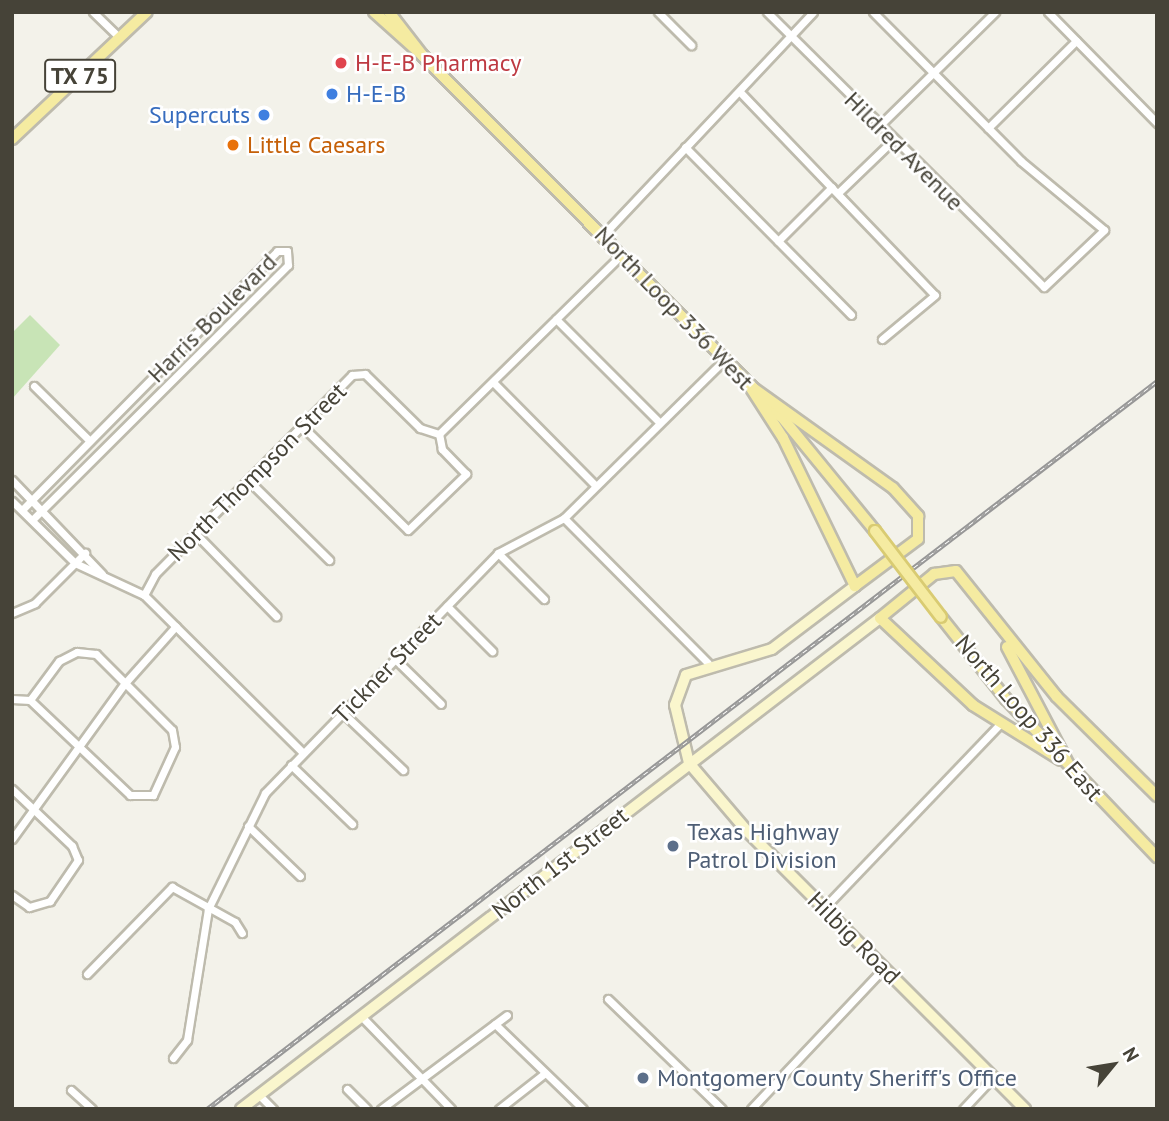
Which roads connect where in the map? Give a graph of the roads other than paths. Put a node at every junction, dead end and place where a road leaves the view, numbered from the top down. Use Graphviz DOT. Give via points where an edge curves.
graph roads {
  1 [pos="93,12"];
  2 [pos="147,12"];
  3 [pos="374,12"];
  4 [pos="382,12"];
  5 [pos="389,12"];
  6 [pos="658,12"];
  7 [pos="766,12"];
  8 [pos="813,12"];
  9 [pos="995,12"];
  10 [pos="1048,12"];
  11 [pos="877,14"];
  12 [pos="398,22"];
  13 [pos="792,37"];
  14 [pos="120,38"];
  15 [pos="1076,41"];
  16 [pos="691,46"];
  17 [pos="423,55"];
  18 [pos="933,72"];
  19 [pos="740,92"];
  20 [pos="1157,123"];
  21 [pos="879,126"];
  22 [pos="988,128"];
  23 [pos="12,139"];
  24 [pos="893,140"];
  25 [pos="685,147"];
  26 [pos="832,187"];
  27 [pos="839,192"];
  28 [pos="603,235"];
  29 [pos="778,241"];
  30 [pos="621,255"];
  31 [pos="851,315"];
  32 [pos="556,319"];
  33 [pos="882,339"];
  34 [pos="725,359"];
  35 [pos="493,382"];
  36 [pos="749,385"];
  37 [pos="34,386"];
  38 [pos="659,422"];
  39 [pos="302,426"];
  40 [pos="439,434"];
  41 [pos="90,441"];
  42 [pos="12,480"];
  43 [pos="248,480"];
  44 [pos="596,486"];
  45 [pos="32,499"];
  46 [pos="12,501"];
  47 [pos="42,509"];
  48 [pos="22,510"];
  49 [pos="565,518"];
  50 [pos="32,520"];
  51 [pos="196,534"];
  52 [pos="85,553"];
  53 [pos="498,553"];
  54 [pos="330,560"];
  55 [pos="75,563"];
  56 [pos="908,574"];
  57 [pos="103,575"];
  58 [pos="855,586"];
  59 [pos="144,594"];
  60 [pos="544,599"];
  61 [pos="446,606"];
  62 [pos="12,613"];
  63 [pos="276,616"];
  64 [pos="880,618"];
  65 [pos="176,626"];
  66 [pos="996,626"];
  67 [pos="492,651"];
  68 [pos="395,659"];
  69 [pos="708,663"];
  70 [pos="125,682"];
  71 [pos="12,699"];
  72 [pos="30,700"];
  73 [pos="442,704"];
  74 [pos="343,713"];
  75 [pos="999,724"];
  76 [pos="79,747"];
  77 [pos="303,753"];
  78 [pos="1061,760"];
  79 [pos="689,763"];
  80 [pos="291,765"];
  81 [pos="403,770"];
  82 [pos="1071,770"];
  83 [pos="12,789"];
  84 [pos="1157,796"];
  85 [pos="37,812"];
  86 [pos="352,824"];
  87 [pos="248,825"];
  88 [pos="12,839"];
  89 [pos="1157,857"];
  90 [pos="300,876"];
  91 [pos="12,895"];
  92 [pos="824,908"];
  93 [pos="208,909"];
  94 [pos="242,933"];
  95 [pos="884,968"];
  96 [pos="87,974"];
  97 [pos="608,999"];
  98 [pos="507,1015"];
  99 [pos="362,1017"];
  100 [pos="495,1024"];
  101 [pos="173,1058"];
  102 [pos="545,1073"];
  103 [pos="993,1077"];
  104 [pos="421,1080"];
  105 [pos="347,1089"];
  106 [pos="71,1090"];
  107 [pos="260,1095"];
  108 [pos="92,1109"];
  109 [pos="241,1109"];
  110 [pos="273,1109"];
  111 [pos="367,1109"];
  112 [pos="382,1109"];
  113 [pos="451,1109"];
  114 [pos="499,1109"];
  115 [pos="583,1109"];
  116 [pos="722,1109"];
  117 [pos="751,1109"];
  118 [pos="963,1109"];
  119 [pos="1025,1109"];
  1 -- 14 [label="street"];
  2 -- 14 [label="main road, TX 75"];
  3 -- 17 [label="main road, North Loop 336 West"];
  4 -- 12 [label="main road"];
  5 -- 12 [label="main road, North Loop 336 West"];
  6 -- 16 [label="street"];
  7 -- 13 [label="street, Hildred Avenue"];
  8 -- 13 [label="street"];
  9 -- 18 [label="street"];
  10 -- 15 [label="street"];
  11 -- 18 [label="street"];
  12 -- 17 [label="main road, North Loop 336 West"];
  13 -- 19 [label="street"];
  13 -- 21 [label="street, Hildred Avenue"];
  14 -- 23 [label="main road, TX 75"];
  15 -- 20 [label="street"];
  15 -- 22 [label="street"];
  17 -- 28 [label="main road, North Loop 336 West"];
  18 -- 21 [label="street"];
  18 -- 22 [label="street"];
  19 -- 25 [label="street"];
  19 -- 26 [label="street"];
  21 -- 24 [label="street, Hildred Avenue"];
  22 -- 24 [label="street, Hildred Avenue" via="1104,230 1044,287"];
  24 -- 27 [label="street"];
  25 -- 28 [label="street"];
  25 -- 29 [label="street"];
  26 -- 27 [label="street"];
  26 -- 29 [label="street"];
  27 -- 33 [label="street" via="935,295"];
  28 -- 30 [label="main road, North Loop 336 West"];
  29 -- 31 [label="street"];
  30 -- 32 [label="street"];
  30 -- 34 [label="main road, North Loop 336 West"];
  32 -- 35 [label="street"];
  32 -- 38 [label="street"];
  34 -- 36 [label="main road, North Loop 336 West"];
  34 -- 38 [label="street, Tickner Street"];
  35 -- 40 [label="street"];
  35 -- 44 [label="street"];
  36 -- 56 [label="main road, North Loop 336 West, bridge"];
  36 -- 58 [label="main road" via="783,438"];
  36 -- 58 [label="main road" via="871,469 911,507 921,532 887,566"];
  37 -- 41 [label="street"];
  38 -- 44 [label="street, Tickner Street"];
  39 -- 40 [label="street, North Thompson Street" via="358,370 420,428"];
  39 -- 40 [label="street" via="408,530 466,474 442,449"];
  39 -- 43 [label="street, North Thompson Street"];
  41 -- 45 [label="street, Harris Boulevard"];
  41 -- 47 [label="street, Harris Boulevard" via="277,251 288,251 288,265"];
  42 -- 45 [label="street"];
  43 -- 51 [label="street, North Thompson Street"];
  43 -- 54 [label="street"];
  44 -- 49 [label="street, Tickner Street"];
  45 -- 47 [label="street"];
  45 -- 48 [label="street, Harris Boulevard"];
  46 -- 48 [label="street"];
  47 -- 50 [label="street, Harris Boulevard"];
  47 -- 52 [label="street"];
  48 -- 50 [label="street"];
  49 -- 53 [label="street, Tickner Street"];
  49 -- 69 [label="street"];
  50 -- 55 [label="street"];
  51 -- 59 [label="street, North Thompson Street" via="155,574"];
  51 -- 63 [label="street"];
  52 -- 55 [label="street"];
  52 -- 57 [label="street"];
  53 -- 60 [label="street"];
  53 -- 61 [label="street, Tickner Street"];
  55 -- 57 [label="street"];
  55 -- 62 [label="street" via="35,603"];
  56 -- 78 [label="main road, North Loop 336 East, bridge"];
  57 -- 59 [label="street"];
  58 -- 69 [label="street" via="772,649"];
  59 -- 65 [label="street"];
  61 -- 67 [label="street"];
  61 -- 68 [label="street, Tickner Street"];
  64 -- 66 [label="main road" via="949,569"];
  64 -- 75 [label="main road"];
  64 -- 79 [label="street, North 1st Street"];
  65 -- 70 [label="street"];
  65 -- 77 [label="street"];
  66 -- 82 [label="main road"];
  66 -- 84 [label="main road"];
  68 -- 73 [label="street"];
  68 -- 74 [label="street, Tickner Street"];
  69 -- 79 [label="street" via="686,675 677,693"];
  70 -- 72 [label="street" via="96,653 77,652 59,661"];
  70 -- 76 [label="street"];
  70 -- 76 [label="street" via="175,741 158,789 137,797"];
  71 -- 72 [label="street"];
  72 -- 76 [label="street"];
  74 -- 77 [label="street, Tickner Street"];
  74 -- 81 [label="street"];
  75 -- 78 [label="main road"];
  75 -- 92 [label="street"];
  76 -- 85 [label="street"];
  77 -- 80 [label="street, Tickner Street"];
  78 -- 82 [label="main road, North Loop 336 East"];
  79 -- 92 [label="street, Hilbig Road" via="700,783"];
  79 -- 99 [label="street, North 1st Street"];
  80 -- 86 [label="street"];
  80 -- 87 [label="street, Tickner Street" via="265,793"];
  82 -- 89 [label="main road, North Loop 336 East"];
  83 -- 85 [label="street"];
  85 -- 88 [label="street"];
  85 -- 91 [label="street" via="78,860 50,901 29,907"];
  87 -- 90 [label="street"];
  87 -- 93 [label="street, Tickner Street"];
  92 -- 95 [label="street, Hilbig Road"];
  93 -- 94 [label="street"];
  93 -- 96 [label="street" via="172,887"];
  93 -- 101 [label="street, Tickner Street" via="187,1040"];
  95 -- 103 [label="street, Hilbig Road"];
  95 -- 117 [label="street"];
  97 -- 116 [label="street"];
  98 -- 100 [label="street"];
  99 -- 104 [label="street"];
  99 -- 107 [label="street, North 1st Street"];
  100 -- 102 [label="street"];
  100 -- 104 [label="street"];
  102 -- 114 [label="street"];
  102 -- 115 [label="street"];
  103 -- 118 [label="street"];
  103 -- 119 [label="street, Hilbig Road"];
  104 -- 112 [label="street"];
  104 -- 113 [label="street"];
  105 -- 111 [label="street"];
  106 -- 108 [label="street"];
  107 -- 109 [label="street, North 1st Street"];
  107 -- 110 [label="street"];
}
